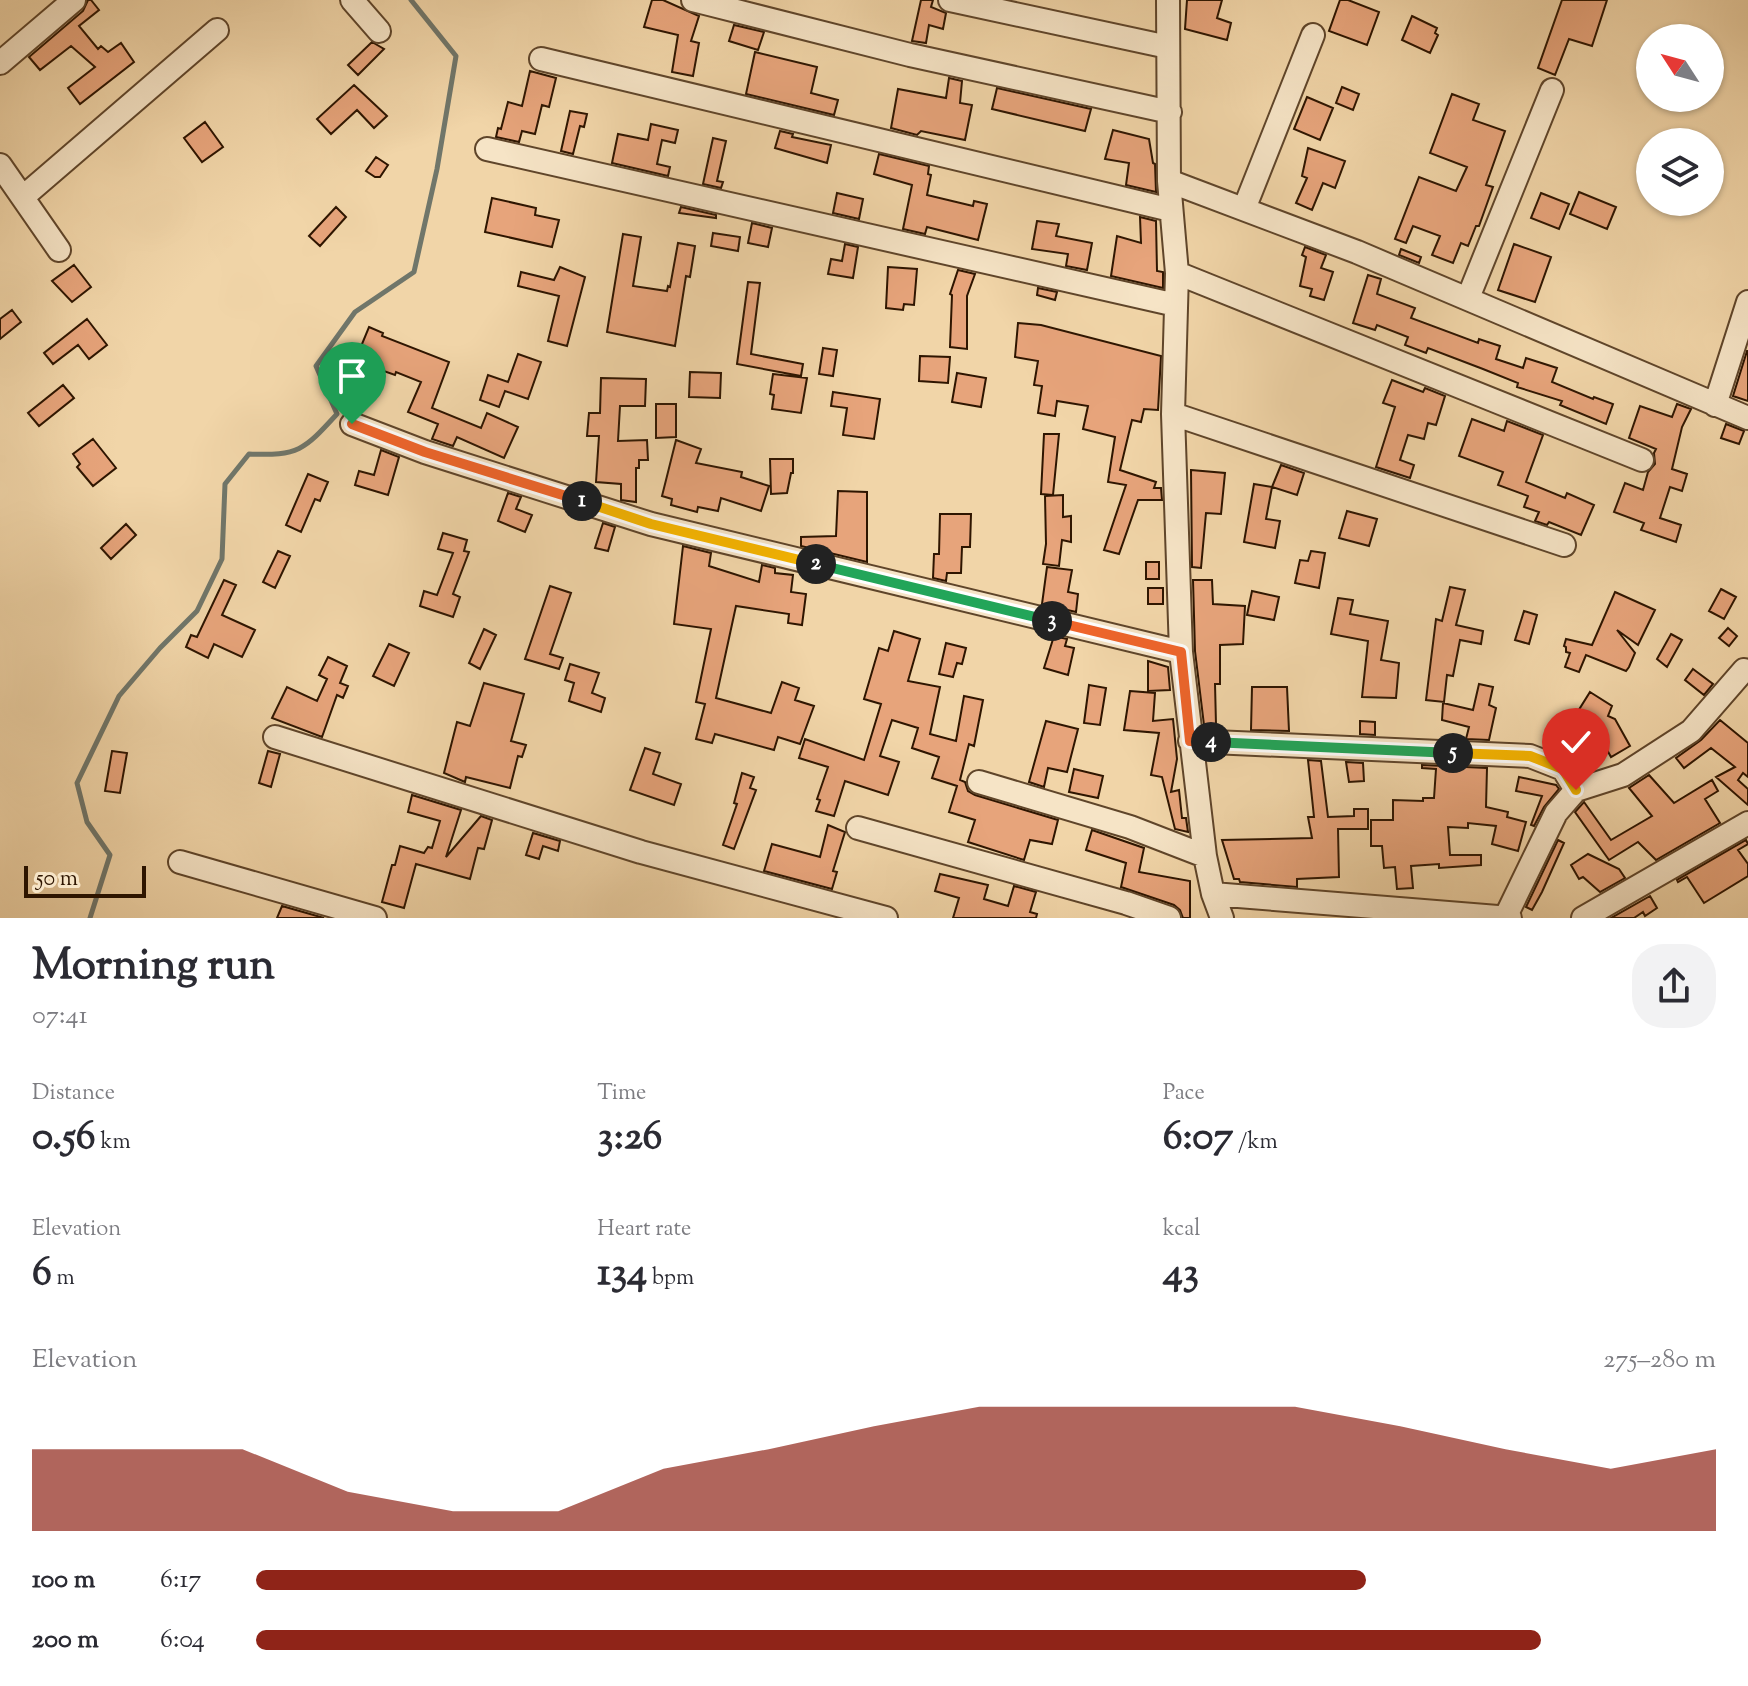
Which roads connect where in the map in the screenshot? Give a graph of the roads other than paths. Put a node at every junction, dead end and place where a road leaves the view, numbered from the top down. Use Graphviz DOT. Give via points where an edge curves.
graph roads {
  1 [pos="74,0"];
  2 [pos="352,0"];
  3 [pos="693,0"];
  4 [pos="950,0"];
  5 [pos="1168,0"];
  6 [pos="217,30"];
  7 [pos="379,31"];
  8 [pos="1313,35"];
  9 [pos="1168,47"];
  10 [pos="541,59"];
  11 [pos="0,63"];
  12 [pos="1552,90"];
  13 [pos="1170,112"];
  14 [pos="487,149"];
  15 [pos="0,165"];
  16 [pos="1169,181"];
  17 [pos="23,197"];
  18 [pos="1244,209"];
  19 [pos="1171,210"];
  20 [pos="59,250"];
  21 [pos="1177,273"];
  22 [pos="1468,298"];
  23 [pos="1748,302"];
  24 [pos="1176,305"];
  25 [pos="1715,405"];
  26 [pos="1173,414"];
  27 [pos="1748,418"];
  28 [pos="352,424"];
  29 [pos="1642,460"];
  30 [pos="1564,545"];
  31 [pos="1181,652"];
  32 [pos="1744,670"];
  33 [pos="275,737"];
  34 [pos="1190,741"];
  35 [pos="979,782"];
  36 [pos="1576,790"];
  37 [pos="1748,823"];
  38 [pos="858,828"];
  39 [pos="1205,856"];
  40 [pos="180,862"];
  41 [pos="1213,894"];
  42 [pos="1508,917"];
  43 [pos="375,918"];
  44 [pos="886,918"];
  45 [pos="1169,918"];
  46 [pos="1222,918"];
  47 [pos="1583,918"];
  1 -- 11 [label="street"];
  2 -- 7 [label="street"];
  3 -- 13 [label="street"];
  4 -- 9 [label="street"];
  5 -- 9 [label="street"];
  6 -- 17 [label="street"];
  8 -- 18 [label="street"];
  9 -- 13 [label="street"];
  10 -- 19 [label="street"];
  12 -- 22 [label="street"];
  13 -- 16 [label="street"];
  14 -- 24 [label="street"];
  15 -- 17 [label="street"];
  16 -- 18 [label="street"];
  16 -- 19 [label="street"];
  17 -- 20 [label="street"];
  18 -- 22 [label="street"];
  19 -- 21 [label="street"];
  21 -- 24 [label="street"];
  21 -- 29 [label="street"];
  22 -- 25 [label="street"];
  23 -- 25 [label="street"];
  24 -- 26 [label="street"];
  25 -- 27 [label="street"];
  26 -- 30 [label="street"];
  26 -- 31 [label="street"];
  28 -- 31 [label="street" via="651,524"];
  31 -- 34 [label="street"];
  32 -- 36 [label="street" via="1691,731 1623,775"];
  33 -- 44 [label="street" via="641,852"];
  34 -- 36 [label="street" via="1530,756 1563,769"];
  34 -- 39 [label="street"];
  35 -- 39 [label="street" via="1130,827"];
  36 -- 42 [label="street" via="1544,833"];
  37 -- 47 [label="street"];
  38 -- 45 [label="street"];
  39 -- 41 [label="street"];
  40 -- 43 [label="street"];
  41 -- 42 [label="street"];
  41 -- 46 [label="street"];
}
